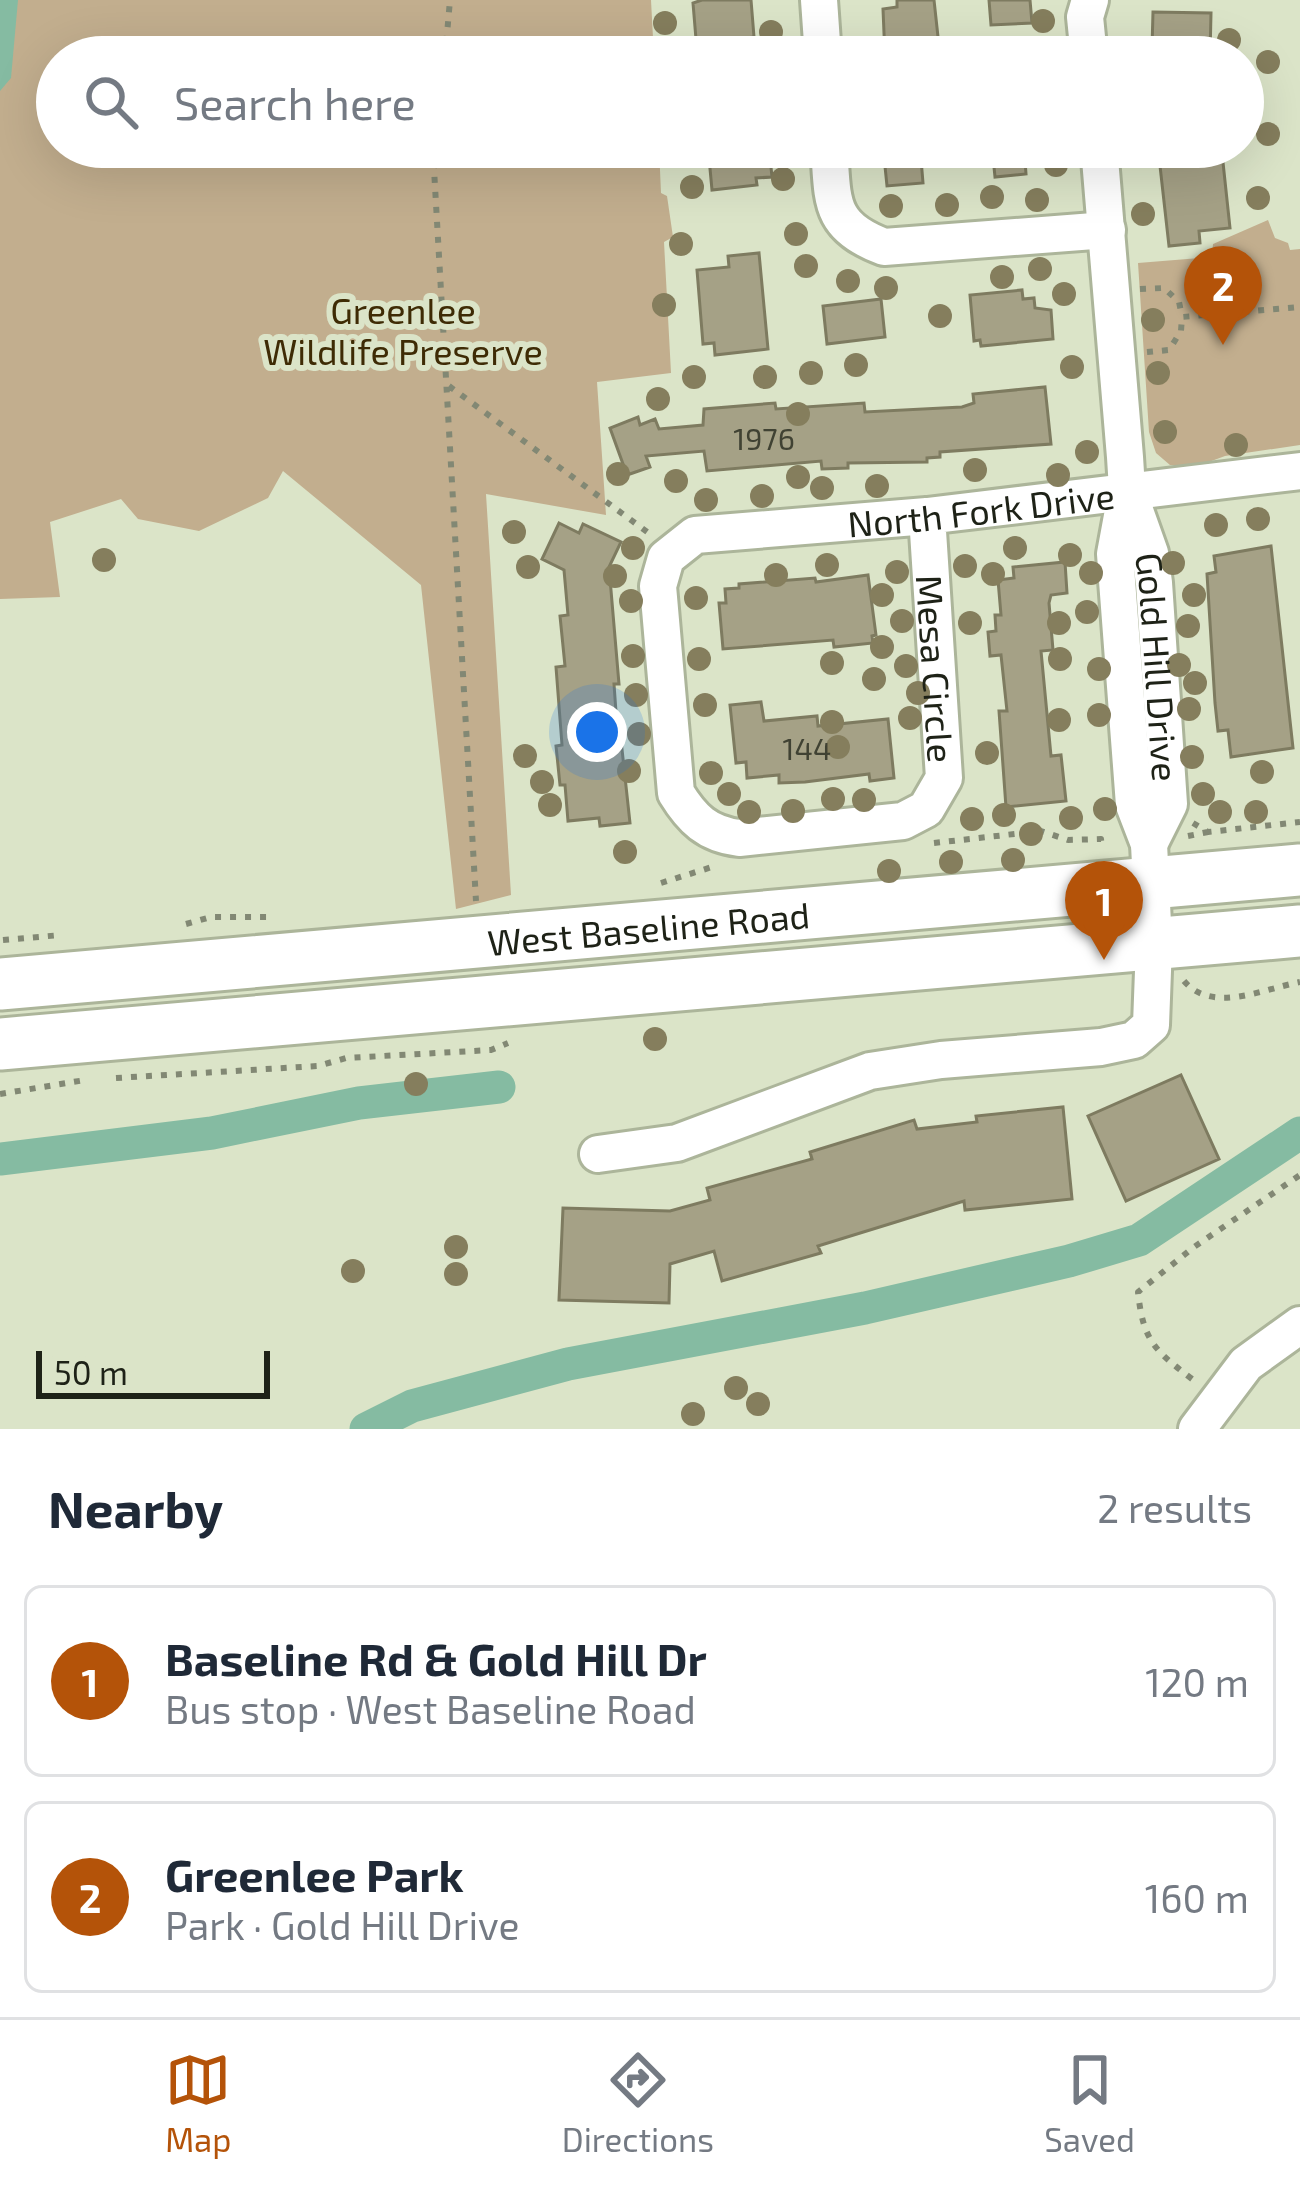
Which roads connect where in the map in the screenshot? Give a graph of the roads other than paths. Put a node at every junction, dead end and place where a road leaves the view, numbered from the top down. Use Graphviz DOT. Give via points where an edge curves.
graph roads {
  1 [pos="818,0"];
  2 [pos="1090,0"];
  3 [pos="821,36"];
  4 [pos="1087,36"];
  5 [pos="831,168"];
  6 [pos="1101,168"];
  7 [pos="1107,230"];
  8 [pos="1300,471"];
  9 [pos="1127,489"];
  10 [pos="927,516"];
  11 [pos="669,554"];
  12 [pos="1150,863"];
  13 [pos="1300,870"];
  14 [pos="1300,931"];
  15 [pos="1154,944"];
  16 [pos="0,984"];
  17 [pos="0,1044"];
  18 [pos="598,1154"];
  19 [pos="1300,1325"];
  20 [pos="1197,1429"];
  1 -- 3 [label="street"];
  2 -- 4 [label="street"];
  5 -- 7 [label="street" via="836,211 854,236 884,247"];
  6 -- 7 [label="street, Gold Hill Drive"];
  7 -- 9 [label="street, Gold Hill Drive"];
  8 -- 9 [label="street, North Fork Drive"];
  9 -- 10 [label="street, North Fork Drive"];
  9 -- 12 [label="street, Gold Hill Drive" via="1115,554 1134,805"];
  10 -- 11 [label="street, North Fork Drive" via="694,535"];
  10 -- 11 [label="street, Mesa Circle" via="944,778 926,809 903,820 739,838 694,821 676,793 658,586"];
  12 -- 13 [label="main road, West Baseline Road"];
  12 -- 15 [label="street, Gold Hill Drive"];
  12 -- 16 [label="main road, West Baseline Road" via="476,940"];
  14 -- 15 [label="main road, West Baseline Road"];
  15 -- 17 [label="main road, West Baseline Road"];
  15 -- 18 [label="street, Gold Hill Drive" via="1151,1025 1133,1040 870,1071 677,1143"];
  19 -- 20 [label="street" via="1246,1364"];
}
